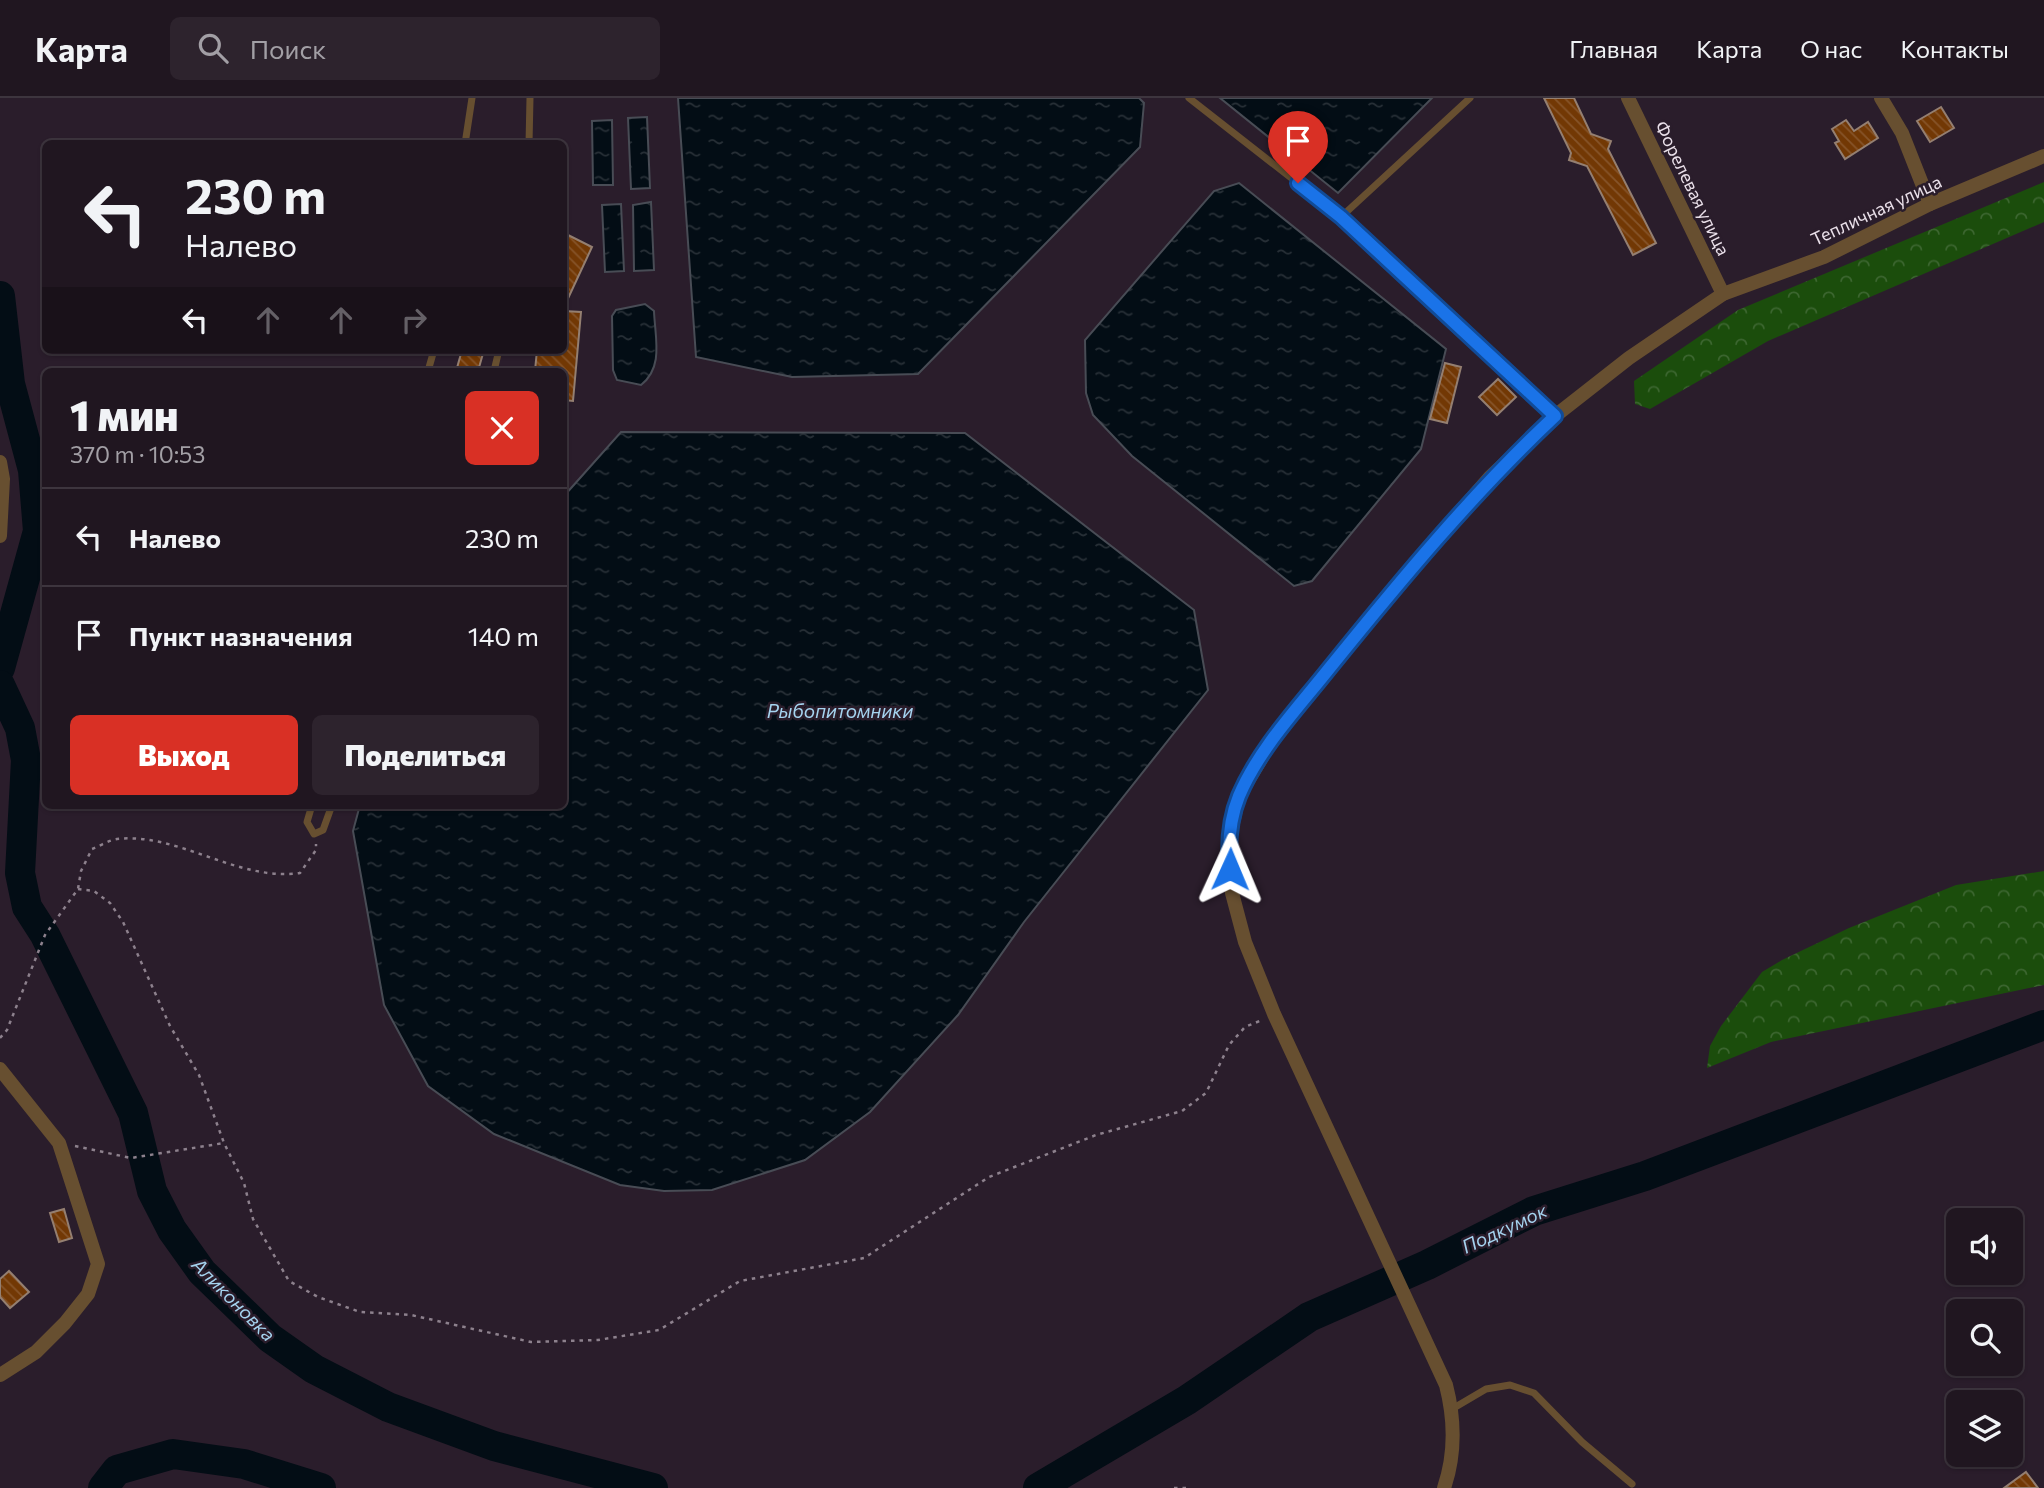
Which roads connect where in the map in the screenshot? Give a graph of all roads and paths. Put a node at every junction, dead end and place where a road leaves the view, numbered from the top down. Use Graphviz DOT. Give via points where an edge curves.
graph roads {
  1 [pos="472,98"];
  2 [pos="530,98"];
  3 [pos="1189,98"];
  4 [pos="1470,98"];
  5 [pos="1628,98"];
  6 [pos="1881,98"];
  7 [pos="466,140"];
  8 [pos="529,140"];
  9 [pos="2044,156"];
  10 [pos="1930,204"];
  11 [pos="1341,217"];
  12 [pos="1723,294"];
  13 [pos="1555,416"];
  14 [pos="0,462"];
  15 [pos="0,536"];
  16 [pos="311,809"];
  17 [pos="331,809"];
  18 [pos="314,834"];
  19 [pos="78,889"];
  20 [pos="1274,1014"];
  21 [pos="0,1038"];
  22 [pos="0,1069"];
  23 [pos="59,1143"];
  24 [pos="224,1143"];
  25 [pos="0,1374"];
  26 [pos="1452,1409"];
  27 [pos="1632,1484"];
  28 [pos="1174,1488"];
  29 [pos="1186,1488"];
  30 [pos="1444,1488"];
  1 -- 7 [label="lane"];
  2 -- 8 [label="lane"];
  3 -- 11 [label="lane"];
  4 -- 11 [label="lane"];
  5 -- 12 [label="street, Форелевая улица"];
  6 -- 10 [label="street" via="1902,133"];
  9 -- 10 [label="street, Тепличная улица"];
  10 -- 12 [label="street, Тепличная улица" via="1824,257"];
  11 -- 13 [label="lane"];
  12 -- 13 [label="street, Тепличная улица"];
  13 -- 20 [label="street, Тепличная улица" via="1490,477 1391,591 1270,744 1239,796 1228,846 1232,893 1245,942"];
  14 -- 15 [label="street"];
  16 -- 18 [label="lane" via="307,822"];
  17 -- 18 [label="lane" via="323,830"];
  18 -- 19 [label="path" via="316,850 300,873 277,876 149,842 117,839 92,849"];
  19 -- 21 [label="path" via="45,936"];
  19 -- 24 [label="path" via="94,891 110,903 122,922 170,1026 199,1075"];
  20 -- 24 [label="path" via="1245,1027 1229,1045 1206,1093 1182,1111 1096,1135 989,1177 864,1258 740,1281 660,1331 598,1340 531,1342 411,1315 360,1312 318,1297 289,1281 269,1250"];
  20 -- 26 [label="street, Тепличная улица" via="1421,1327"];
  22 -- 23 [label="street"];
  23 -- 24 [label="path" via="131,1158"];
  23 -- 25 [label="street" via="98,1264 88,1294 65,1324 36,1352"];
  26 -- 27 [label="lane" via="1486,1389 1510,1385 1534,1393"];
  26 -- 30 [label="street, Тепличная улица" via="1454,1458"];
  28 -- 29 [label="path"];
}
